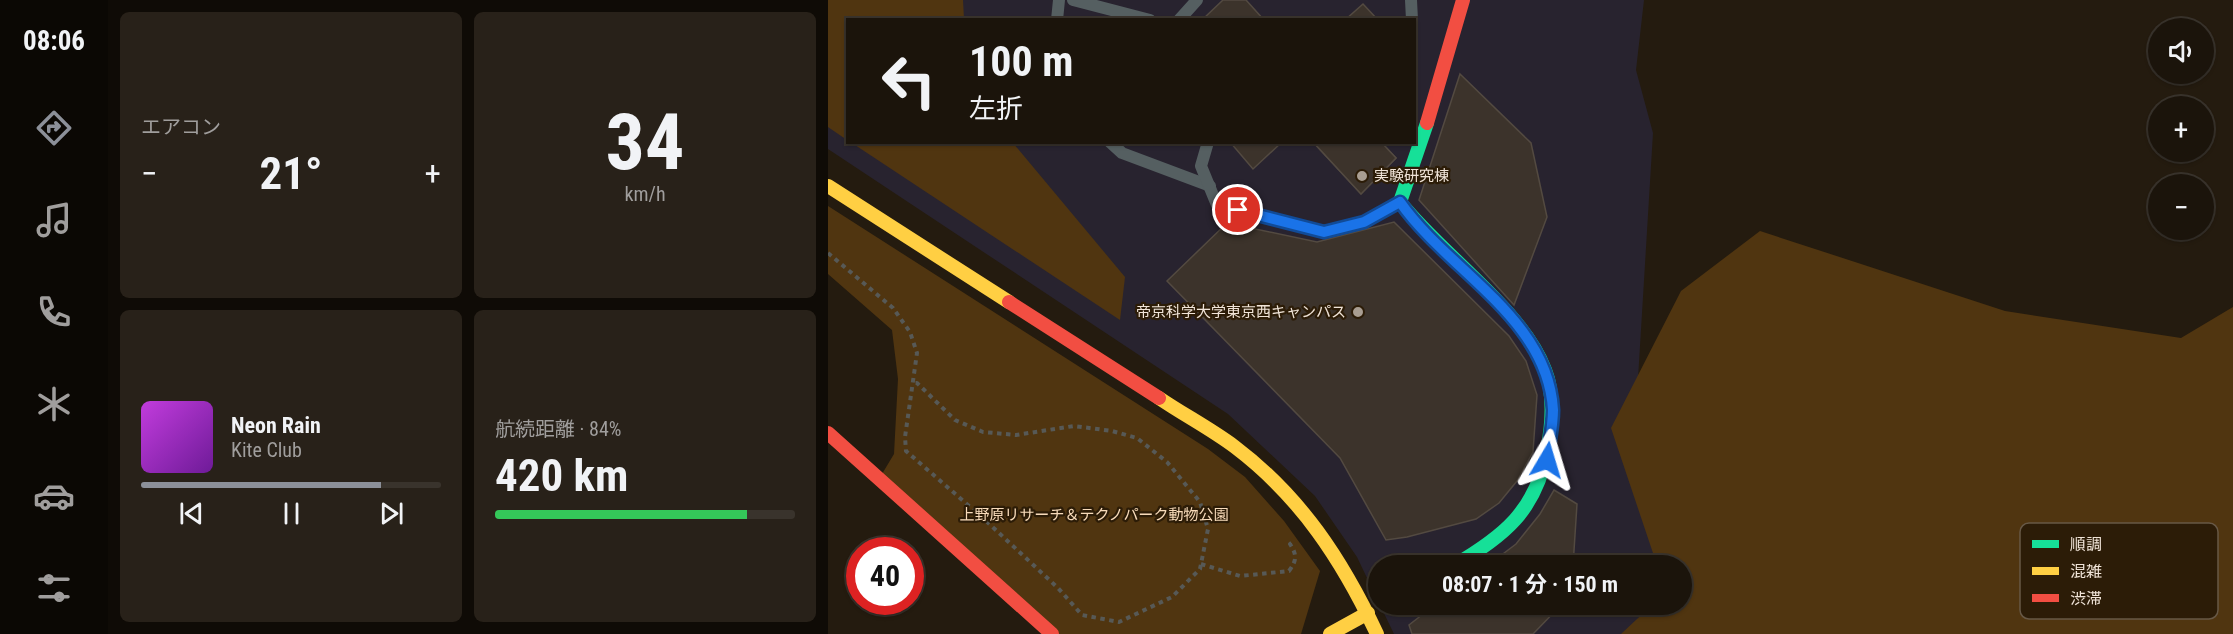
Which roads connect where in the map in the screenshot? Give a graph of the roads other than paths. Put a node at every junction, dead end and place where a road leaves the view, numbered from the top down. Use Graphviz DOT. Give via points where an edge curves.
graph roads {
  1 [pos="1059,0"];
  2 [pos="1073,0"];
  3 [pos="1197,0"];
  4 [pos="1411,0"];
  5 [pos="1463,0"];
  6 [pos="1057,18"];
  7 [pos="1142,18"];
  8 [pos="1181,18"];
  9 [pos="1412,18"];
  10 [pos="1112,144"];
  11 [pos="1207,144"];
  12 [pos="1416,145"];
  13 [pos="828,186"];
  14 [pos="1210,186"];
  15 [pos="1400,202"];
  16 [pos="828,433"];
  17 [pos="1472,555"];
  18 [pos="1368,613"];
  19 [pos="1369,615"];
  20 [pos="1052,634"];
  21 [pos="1330,634"];
  22 [pos="1377,634"];
  1 -- 6 [label="lane"];
  2 -- 7 [label="lane"];
  3 -- 8 [label="lane"];
  4 -- 9 [label="lane"];
  5 -- 12 [label="street"];
  10 -- 14 [label="lane" via="1122,153"];
  11 -- 14 [label="lane" via="1201,166"];
  12 -- 15 [label="street"];
  13 -- 18 [label="street" via="1250,456 1280,483 1313,522 1337,554"];
  14 -- 15 [label="lane" via="1217,205 1324,232 1364,222"];
  15 -- 17 [label="street" via="1415,223 1512,318 1543,363 1553,411 1547,460 1533,502 1489,545"];
  16 -- 20 [label="street"];
  18 -- 21 [label="street"];
  19 -- 22 [label="street"];
}
